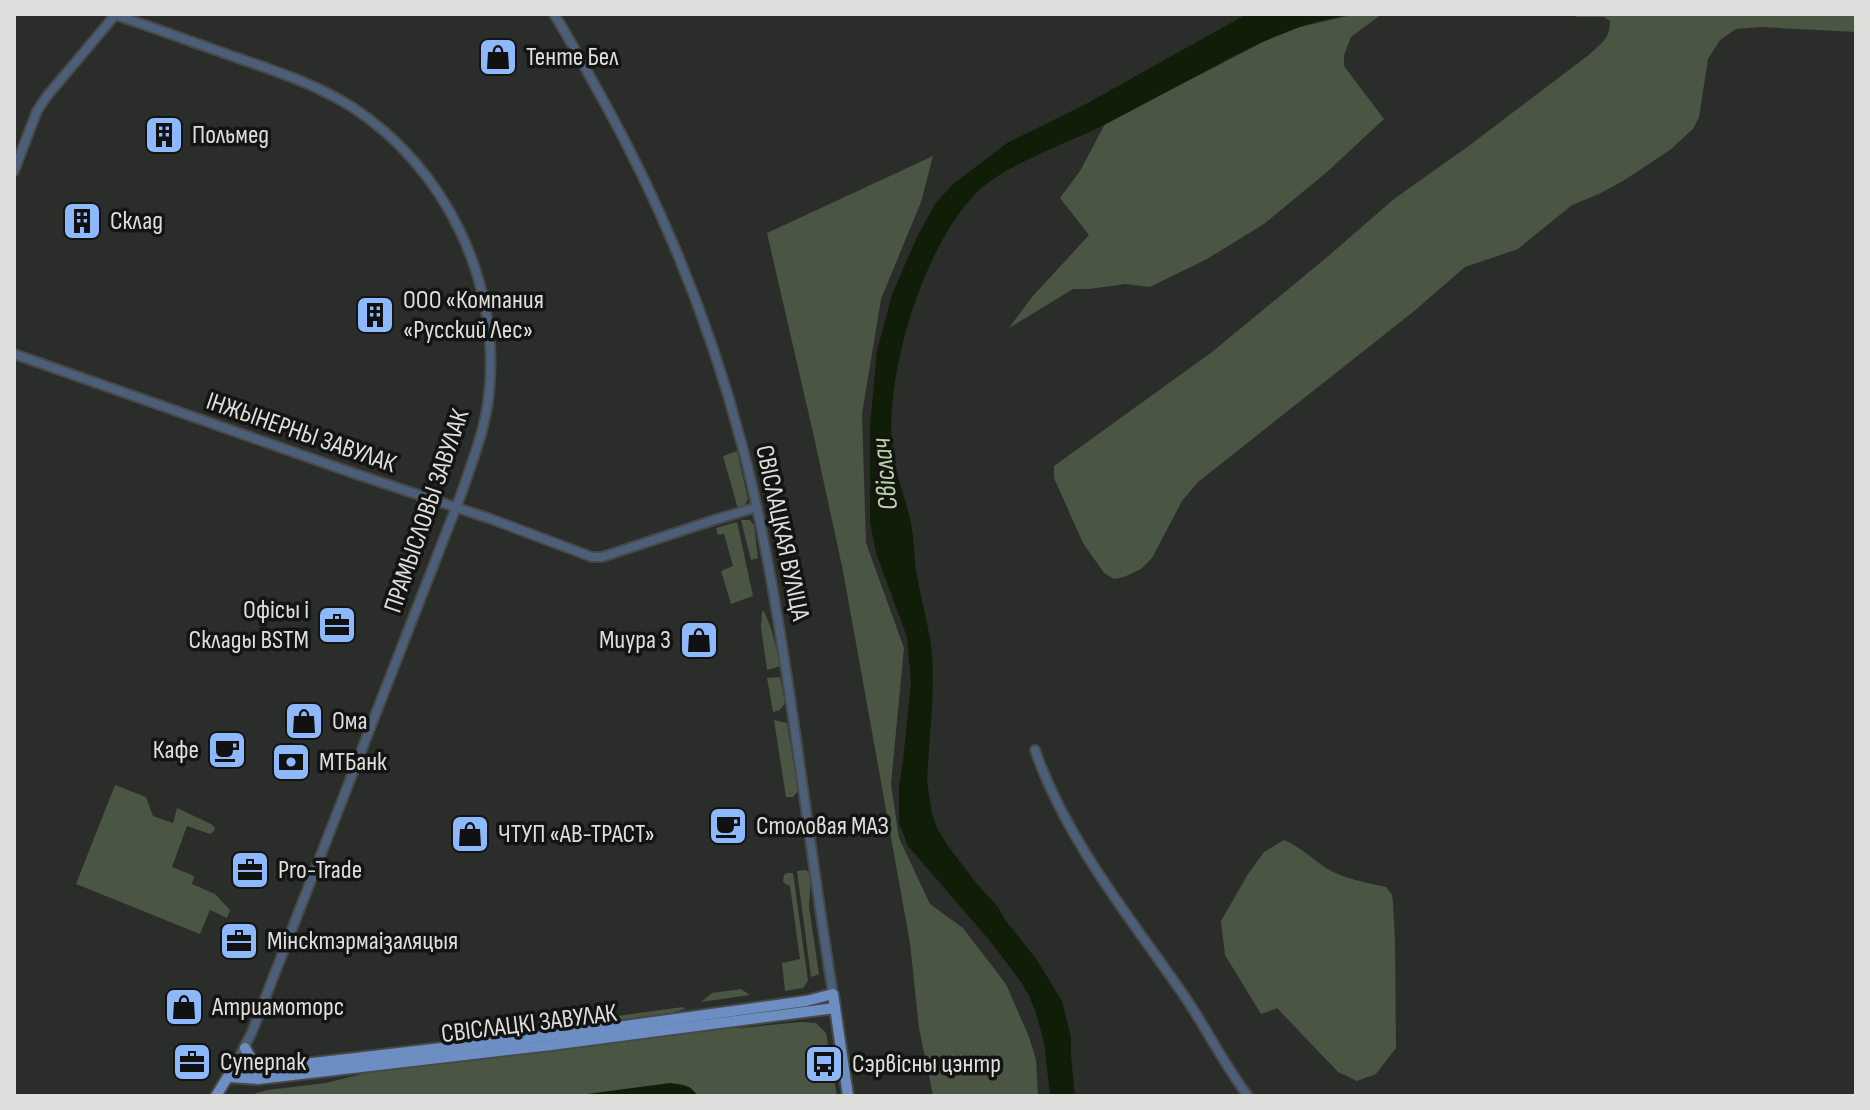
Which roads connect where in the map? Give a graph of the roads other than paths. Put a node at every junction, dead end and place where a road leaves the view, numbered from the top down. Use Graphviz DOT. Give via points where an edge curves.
graph roads {
  1 [pos="116,14"];
  2 [pos="554,14"];
  3 [pos="14,171"];
  4 [pos="14,354"];
  5 [pos="757,507"];
  6 [pos="456,508"];
  7 [pos="1035,750"];
  8 [pos="833,994"];
  9 [pos="835,1008"];
  10 [pos="245,1048"];
  11 [pos="235,1065"];
  12 [pos="264,1069"];
  13 [pos="229,1077"];
  14 [pos="216,1096"];
  15 [pos="848,1096"];
  16 [pos="1248,1096"];
  1 -- 3 [label="street" via="42,104"];
  1 -- 6 [label="street, ПРАМЫСЛОВЫ ЗАВУЛАК" via="273,70 349,105 398,144 432,183 469,251 490,339 482,432"];
  2 -- 5 [label="street, СВІСЛАЦКАЯ ВУЛІЦА" via="623,137 677,249 717,358"];
  4 -- 6 [label="street, ІНЖЫНЕРНЫ ЗАВУЛАК"];
  5 -- 6 [label="street, ІНЖЫНЕРНЫ ЗАВУЛАК" via="602,557 583,555"];
  5 -- 8 [label="street, СВІСЛАЦКАЯ ВУЛІЦА" via="776,601"];
  6 -- 10 [label="street, ПРАМЫСЛОВЫ ЗАВУЛАК"];
  7 -- 16 [label="street" via="1078,840"];
  8 -- 9 [label="main road, СВІСЛАЦКАЯ ВУЛІЦА"];
  8 -- 12 [label="main road, СВІСЛАЦКІ ЗАВУЛАК" via="595,1030"];
  9 -- 13 [label="main road, СВІСЛАЦКІ ЗАВУЛАК" via="258,1079"];
  9 -- 15 [label="main road, СВІСЛАЦКАЯ ВУЛІЦА"];
  10 -- 11 [label="street, ПРАМЫСЛОВЫ ЗАВУЛАК"];
  10 -- 12 [label="main road"];
  11 -- 12 [label="main road, СВІСЛАЦКІ ЗАВУЛАК"];
  11 -- 13 [label="main road, ПРАМЫСЛОВЫ ЗАВУЛАК"];
  13 -- 14 [label="main road, ПРАМЫСЛОВЫ ЗАВУЛАК"];
}
